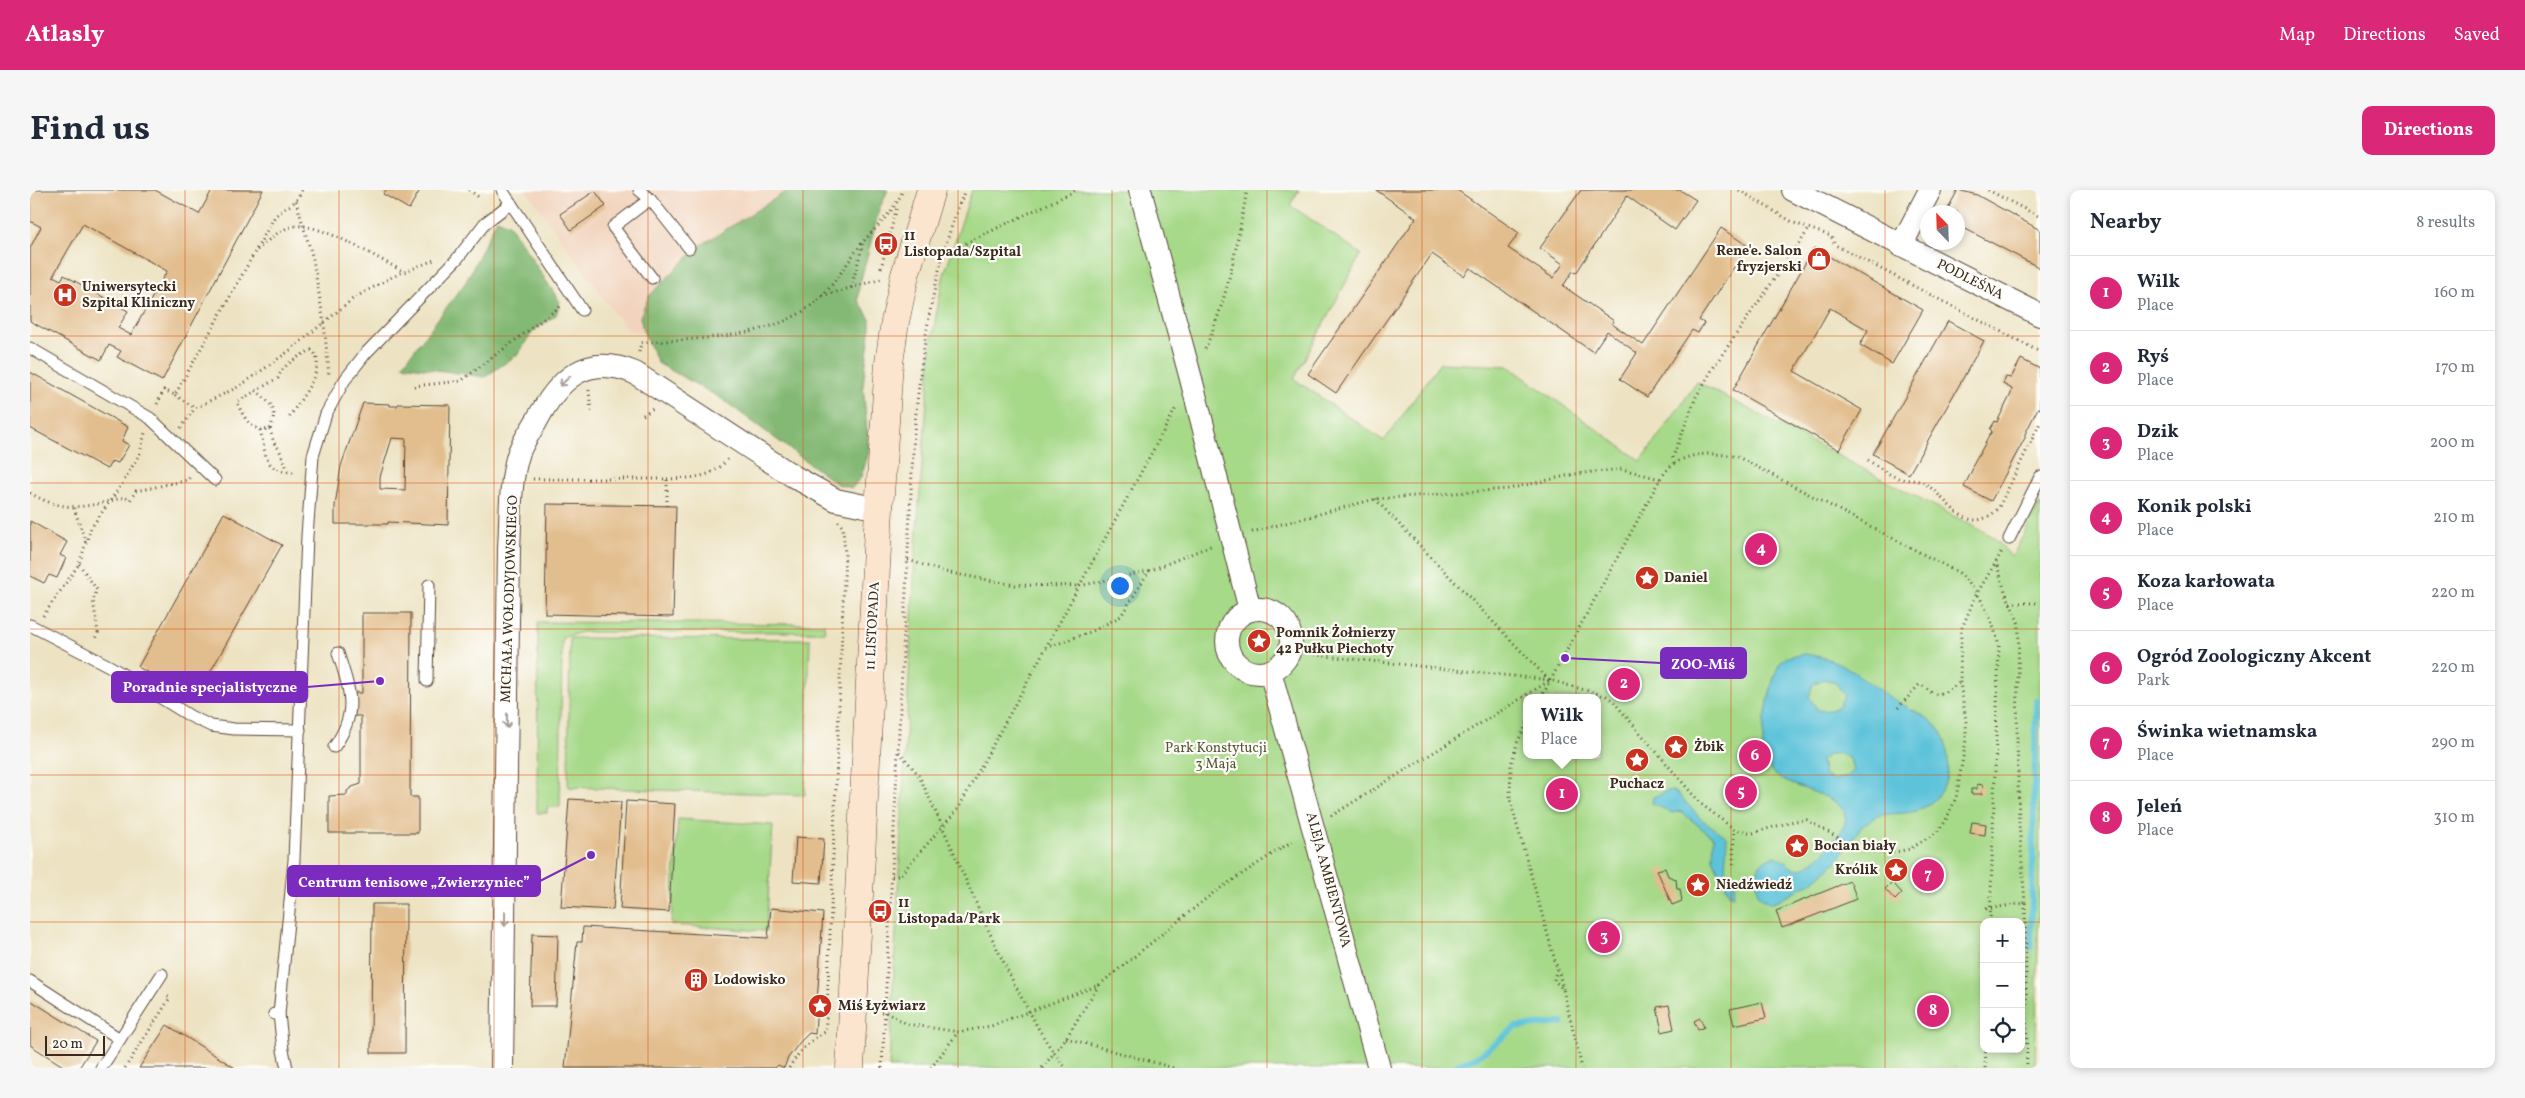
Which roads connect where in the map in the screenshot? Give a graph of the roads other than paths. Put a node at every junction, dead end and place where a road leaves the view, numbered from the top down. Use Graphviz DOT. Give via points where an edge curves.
graph roads {
  1 [pos="502,190"];
  2 [pos="639,190"];
  3 [pos="931,190"];
  4 [pos="1140,190"];
  5 [pos="1793,190"];
  6 [pos="1930,190"];
  7 [pos="650,199"];
  8 [pos="511,203"];
  9 [pos="1901,246"];
  10 [pos="689,248"];
  11 [pos="652,278"];
  12 [pos="582,310"];
  13 [pos="2040,314"];
  14 [pos="30,348"];
  15 [pos="2040,477"];
  16 [pos="215,480"];
  17 [pos="879,510"];
  18 [pos="2009,539"];
  19 [pos="429,585"];
  20 [pos="1250,610"];
  21 [pos="32,626"];
  22 [pos="338,653"];
  23 [pos="427,681"];
  24 [pos="1273,681"];
  25 [pos="300,730"];
  26 [pos="334,748"];
  27 [pos="162,974"];
  28 [pos="30,981"];
  29 [pos="120,1038"];
  30 [pos="101,1068"];
  31 [pos="287,1068"];
  32 [pos="502,1068"];
  33 [pos="850,1068"];
  34 [pos="1380,1068"];
  1 -- 8 [label="lane"];
  2 -- 7 [label="lane"];
  3 -- 17 [label="street, 11 LISTOPADA" via="913,244 895,322 889,363"];
  4 -- 20 [label="street"];
  5 -- 9 [label="street, PODLEŚNA"];
  6 -- 9 [label="street"];
  7 -- 10 [label="lane"];
  7 -- 11 [label="lane" via="613,227"];
  8 -- 12 [label="lane"];
  8 -- 25 [label="lane" via="485,223 457,259 365,354 344,381 326,414 312,465"];
  9 -- 13 [label="street, PODLEŚNA"];
  14 -- 16 [label="lane" via="150,418"];
  15 -- 18 [label="lane"];
  17 -- 32 [label="street, MICHAŁA WOŁODYJOWSKIEGO, one-way" via="836,500 793,476 635,372 610,364 584,369 568,378 553,393 520,451 514,475 508,570"];
  17 -- 33 [label="street, 11 LISTOPADA"];
  19 -- 23 [label="lane"];
  20 -- 24 [label="street" via="1267,610 1282,618 1290,633 1290,650"];
  20 -- 24 [label="street" via="1232,624 1228,631 1228,647 1240,667"];
  21 -- 25 [label="lane" via="211,726"];
  22 -- 26 [label="lane" via="349,690 350,713 346,730"];
  24 -- 34 [label="street, ALEJA AMBIENTOWA"];
  25 -- 31 [label="lane" via="294,860 276,1014"];
  27 -- 29 [label="lane"];
  28 -- 29 [label="lane"];
  29 -- 30 [label="lane"];
}
